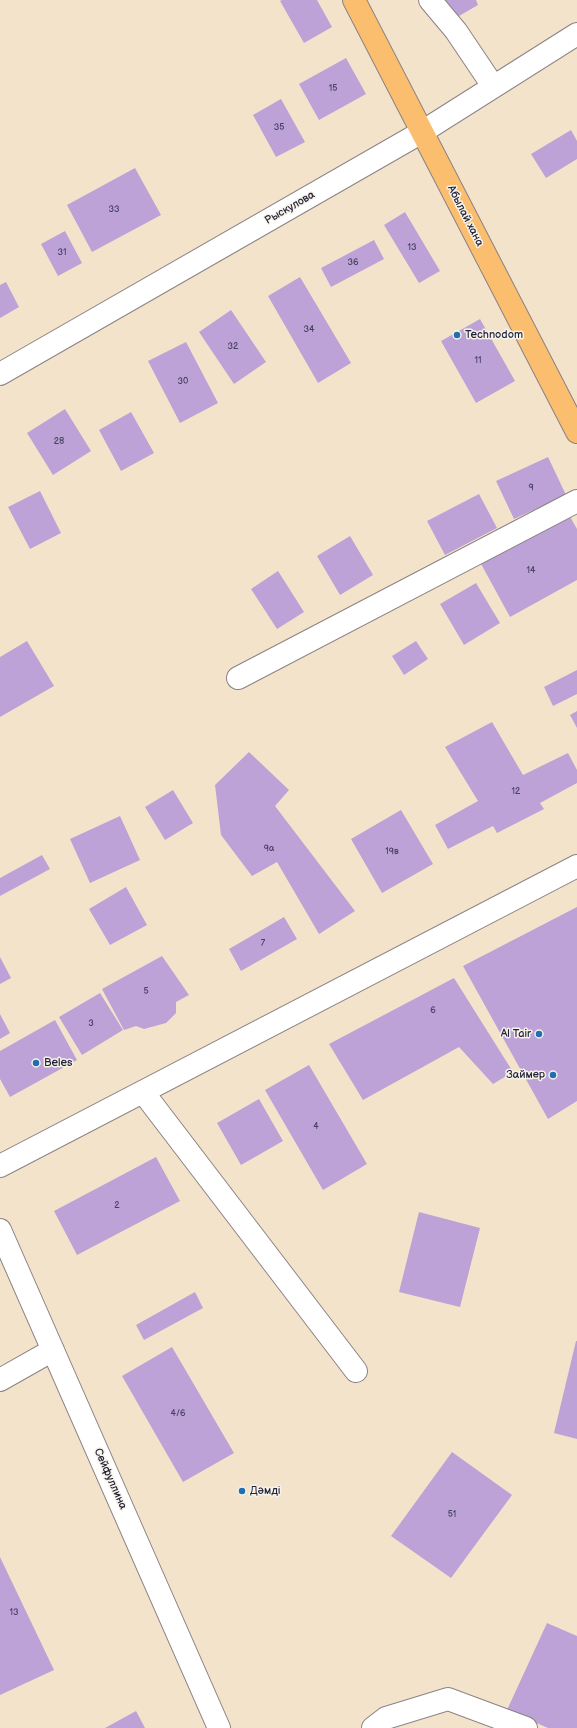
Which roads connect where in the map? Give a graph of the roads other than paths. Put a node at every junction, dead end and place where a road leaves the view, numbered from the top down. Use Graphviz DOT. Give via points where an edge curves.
graph roads {
  1 [pos="354,0"];
  2 [pos="430,0"];
  3 [pos="577,34"];
  4 [pos="493,86"];
  5 [pos="422,132"];
  6 [pos="0,374"];
  7 [pos="577,432"];
  8 [pos="577,501"];
  9 [pos="238,678"];
  10 [pos="577,866"];
  11 [pos="143,1092"];
  12 [pos="0,1166"];
  13 [pos="0,1230"];
  14 [pos="53,1350"];
  15 [pos="356,1371"];
  16 [pos="0,1380"];
  17 [pos="219,1728"];
  18 [pos="373,1728"];
  19 [pos="526,1728"];
  1 -- 5 [label="main road, Абылай хана"];
  2 -- 4 [label="street" via="456,31"];
  3 -- 4 [label="street, Рыскулова"];
  4 -- 5 [label="street, Рыскулова"];
  5 -- 6 [label="street, Рыскулова"];
  5 -- 7 [label="main road, Абылай хана"];
  8 -- 9 [label="street"];
  10 -- 11 [label="street"];
  11 -- 12 [label="street"];
  11 -- 15 [label="street"];
  13 -- 14 [label="street, Сейфуллина"];
  14 -- 16 [label="street"];
  14 -- 17 [label="street, Сейфуллина"];
  18 -- 19 [label="street" via="386,1718 448,1699"];
}
